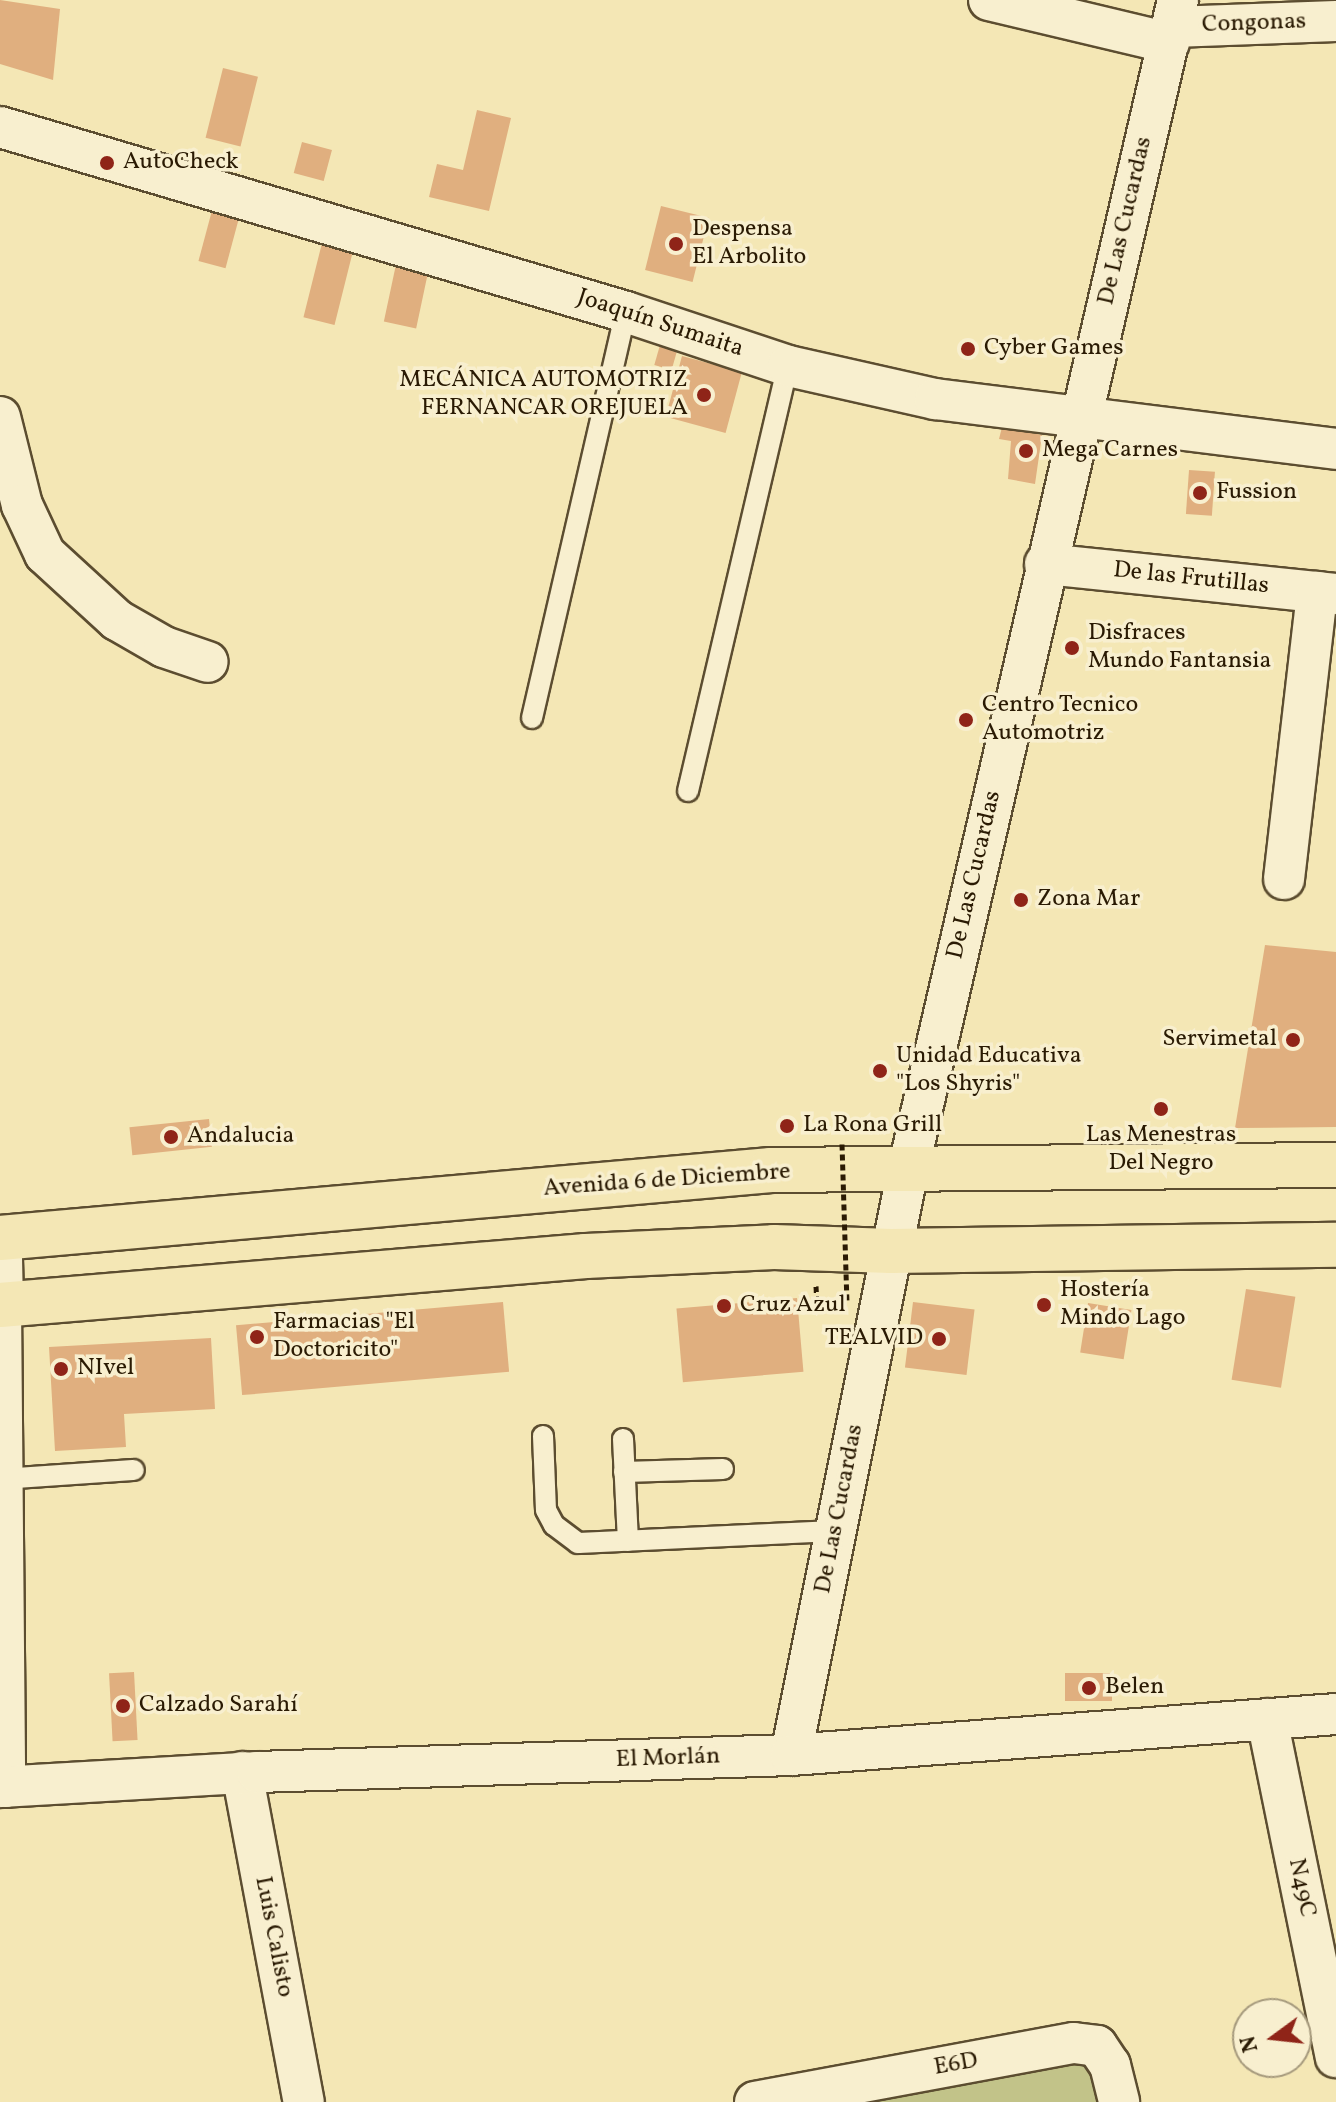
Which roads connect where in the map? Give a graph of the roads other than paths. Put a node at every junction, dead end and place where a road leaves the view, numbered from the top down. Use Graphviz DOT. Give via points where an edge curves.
graph roads {
  1 [pos="989,0"];
  2 [pos="1336,21"];
  3 [pos="1173,23"];
  4 [pos="0,127"];
  5 [pos="626,312"];
  6 [pos="788,366"];
  7 [pos="0,417"];
  8 [pos="1078,421"];
  9 [pos="1336,449"];
  10 [pos="1045,564"];
  11 [pos="1327,593"];
  12 [pos="208,662"];
  13 [pos="532,718"];
  14 [pos="688,791"];
  15 [pos="1284,879"];
  16 [pos="1336,1165"];
  17 [pos="908,1170"];
  18 [pos="0,1238"];
  19 [pos="1336,1245"];
  20 [pos="891,1251"];
  21 [pos="0,1258"];
  22 [pos="0,1305"];
  23 [pos="543,1436"];
  24 [pos="623,1439"];
  25 [pos="723,1469"];
  26 [pos="134,1470"];
  27 [pos="624,1472"];
  28 [pos="2,1479"];
  29 [pos="835,1531"];
  30 [pos="628,1541"];
  31 [pos="1336,1714"];
  32 [pos="1267,1719"];
  33 [pos="791,1755"];
  34 [pos="242,1772"];
  35 [pos="3,1787"];
  36 [pos="1336,2057"];
  37 [pos="304,2102"];
  38 [pos="755,2102"];
  39 [pos="1119,2102"];
  1 -- 3 [label="street, Congonas"];
  2 -- 3 [label="street, Congonas"];
  3 -- 8 [label="street, De Las Cucardas"];
  4 -- 5 [label="street, Joaquín Sumaita"];
  5 -- 6 [label="street, Joaquín Sumaita"];
  5 -- 13 [label="lane"];
  6 -- 8 [label="street, Joaquín Sumaita" via="935,399"];
  6 -- 14 [label="lane"];
  7 -- 12 [label="street" via="22,505 45,554 117,620 164,647"];
  8 -- 9 [label="street, Joaquín Sumaita"];
  8 -- 10 [label="street, De Las Cucardas"];
  10 -- 11 [label="street, De las Frutillas"];
  10 -- 17 [label="street, De Las Cucardas"];
  11 -- 15 [label="street"];
  16 -- 17 [label="main road, Avenida 6 de Diciembre"];
  17 -- 18 [label="main road, Avenida 6 de Diciembre" via="771,1170"];
  17 -- 20 [label="street, De Las Cucardas"];
  19 -- 20 [label="main road"];
  20 -- 22 [label="main road" via="774,1247 586,1256"];
  20 -- 29 [label="street, De Las Cucardas"];
  21 -- 22 [label="street"];
  22 -- 28 [label="street"];
  23 -- 30 [label="lane" via="546,1510 554,1525 578,1543"];
  24 -- 27 [label="lane"];
  25 -- 27 [label="lane"];
  26 -- 28 [label="lane"];
  27 -- 30 [label="lane"];
  28 -- 35 [label="street"];
  29 -- 30 [label="lane"];
  29 -- 33 [label="street, De Las Cucardas"];
  31 -- 32 [label="street, El Morlán"];
  32 -- 33 [label="street, El Morlán"];
  32 -- 36 [label="street, N49C"];
  33 -- 34 [label="street, El Morlán"];
  34 -- 35 [label="street, El Morlán"];
  34 -- 37 [label="street, Luis Calisto"];
  38 -- 39 [label="street, E6D" via="1074,2043 1097,2046 1110,2065"];
}
